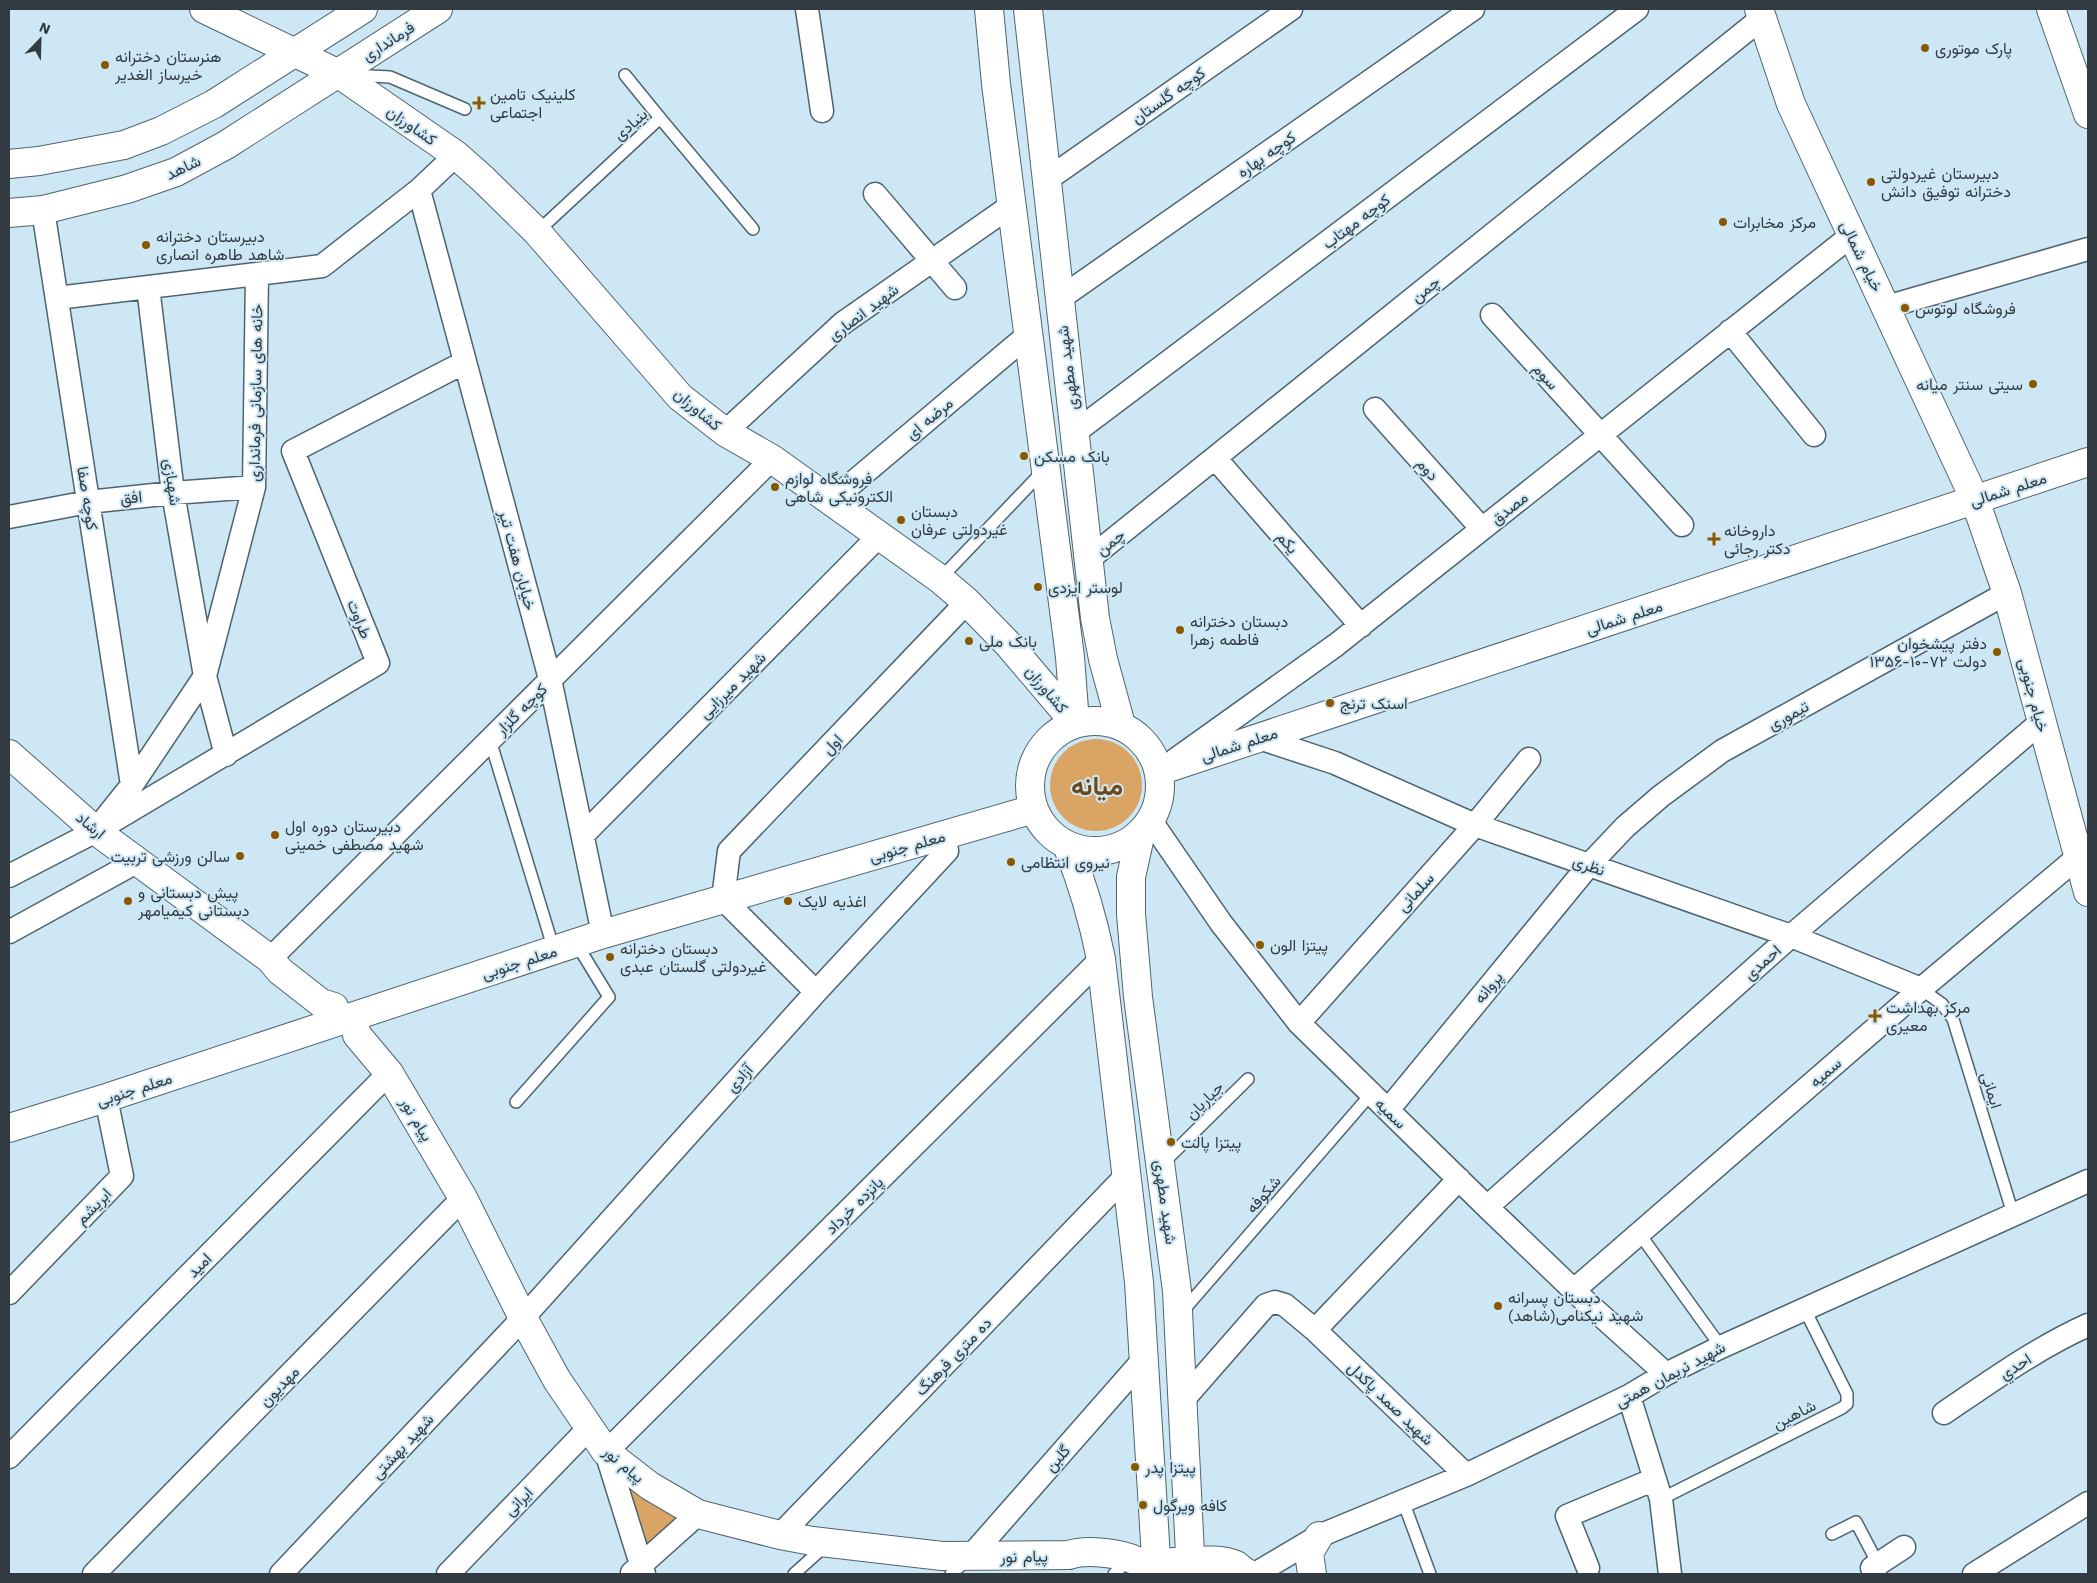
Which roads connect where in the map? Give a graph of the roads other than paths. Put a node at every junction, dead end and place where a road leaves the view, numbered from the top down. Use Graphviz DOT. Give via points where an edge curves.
graph roads {
  1 [pos="204,9"];
  2 [pos="363,9"];
  3 [pos="438,9"];
  4 [pos="807,9"];
  5 [pos="989,9"];
  6 [pos="1028,9"];
  7 [pos="1290,9"];
  8 [pos="1473,9"];
  9 [pos="1637,9"];
  10 [pos="2051,9"];
  11 [pos="1760,13"];
  12 [pos="294,52"];
  13 [pos="339,74"];
  14 [pos="625,75"];
  15 [pos="465,109"];
  16 [pos="822,111"];
  17 [pos="2088,114"];
  18 [pos="660,118"];
  19 [pos="456,156"];
  20 [pos="9,164"];
  21 [pos="1046,181"];
  22 [pos="419,190"];
  23 [pos="875,194"];
  24 [pos="1012,205"];
  25 [pos="43,210"];
  26 [pos="9,213"];
  27 [pos="753,229"];
  28 [pos="537,232"];
  29 [pos="1852,235"];
  30 [pos="2088,249"];
  31 [pos="932,261"];
  32 [pos="257,274"];
  33 [pos="148,287"];
  34 [pos="955,288"];
  35 [pos="57,298"];
  36 [pos="1059,300"];
  37 [pos="1886,306"];
  38 [pos="1492,315"];
  39 [pos="1730,331"];
  40 [pos="1028,335"];
  41 [pos="465,362"];
  42 [pos="1375,409"];
  43 [pos="726,432"];
  44 [pos="1074,433"];
  45 [pos="1814,435"];
  46 [pos="1599,436"];
  47 [pos="1215,458"];
  48 [pos="772,459"];
  49 [pos="2088,462"];
  50 [pos="1046,469"];
  51 [pos="254,487"];
  52 [pos="173,493"];
  53 [pos="1975,500"];
  54 [pos="88,502"];
  55 [pos="830,502"];
  56 [pos="9,517"];
  57 [pos="1682,525"];
  58 [pos="1482,529"];
  59 [pos="880,536"];
  60 [pos="1089,559"];
  61 [pos="940,579"];
  62 [pos="2007,593"];
  63 [pos="967,602"];
  64 [pos="1360,626"];
  65 [pos="205,676"];
  66 [pos="550,679"];
  67 [pos="2041,722"];
  68 [pos="1075,723"];
  69 [pos="1121,725"];
  70 [pos="1259,738"];
  71 [pos="490,740"];
  72 [pos="9,754"];
  73 [pos="226,755"];
  74 [pos="1529,759"];
  75 [pos="1159,771"];
  76 [pos="132,785"];
  77 [pos="1034,809"];
  78 [pos="1475,825"];
  79 [pos="1146,826"];
  80 [pos="96,831"];
  81 [pos="945,835"];
  82 [pos="583,836"];
  83 [pos="1067,845"];
  84 [pos="2078,857"];
  85 [pos="138,861"];
  86 [pos="1589,865"];
  87 [pos="9,876"];
  88 [pos="2088,892"];
  89 [pos="723,899"];
  90 [pos="9,932"];
  91 [pos="603,934"];
  92 [pos="1791,936"];
  93 [pos="565,946"];
  94 [pos="1101,959"];
  95 [pos="272,961"];
  96 [pos="1921,989"];
  97 [pos="816,992"];
  98 [pos="345,1017"];
  99 [pos="1299,1023"];
  100 [pos="387,1071"];
  101 [pos="1248,1079"];
  102 [pos="1372,1094"];
  103 [pos="106,1098"];
  104 [pos="516,1102"];
  105 [pos="1388,1110"];
  106 [pos="9,1128"];
  107 [pos="1161,1165"];
  108 [pos="1126,1176"];
  109 [pos="1458,1180"];
  110 [pos="2088,1181"];
  111 [pos="463,1198"];
  112 [pos="1487,1207"];
  113 [pos="2013,1214"];
  114 [pos="1639,1233"];
  115 [pos="1574,1290"];
  116 [pos="9,1294"];
  117 [pos="1805,1310"];
  118 [pos="1179,1316"];
  119 [pos="523,1318"];
  120 [pos="2088,1325"];
  121 [pos="1315,1330"];
  122 [pos="1721,1346"];
  123 [pos="1144,1359"];
  124 [pos="1666,1374"];
  125 [pos="1628,1396"];
  126 [pos="1183,1400"];
  127 [pos="1944,1413"];
  128 [pos="589,1428"];
  129 [pos="606,1452"];
  130 [pos="9,1457"];
  131 [pos="1466,1475"];
  132 [pos="1658,1489"];
  133 [pos="1403,1501"];
  134 [pos="2088,1503"];
  135 [pos="698,1514"];
  136 [pos="1832,1534"];
  137 [pos="780,1535"];
  138 [pos="1319,1536"];
  139 [pos="828,1543"];
  140 [pos="1904,1547"];
  141 [pos="960,1566"];
  142 [pos="1193,1566"];
  143 [pos="1138,1567"];
  144 [pos="1588,1568"];
  145 [pos="1877,1569"];
  146 [pos="638,1571"];
  147 [pos="1249,1573"];
  148 [pos="94,1574"];
  149 [pos="281,1574"];
  150 [pos="448,1574"];
  151 [pos="794,1574"];
  152 [pos="1312,1574"];
  153 [pos="1430,1574"];
  154 [pos="1670,1574"];
  155 [pos="1974,1574"];
  1 -- 12 [label="main road"];
  2 -- 12 [label="main road"];
  3 -- 13 [label="main road, فرمانداری"];
  4 -- 16 [label="street"];
  5 -- 24 [label="main road, شهید مطهری"];
  6 -- 21 [label="main road, شهید مطهری"];
  7 -- 21 [label="street, کوچه گلستان"];
  8 -- 36 [label="street, کوچه بهاره"];
  9 -- 44 [label="street, کوچه مهتاب"];
  10 -- 17 [label="main road"];
  11 -- 29 [label="main road, خیام شمالی" via="1791,104"];
  11 -- 47 [label="street, چمن"];
  12 -- 13 [label="main road, کشاورزان"];
  12 -- 20 [label="main road" via="214,104 124,145"];
  13 -- 15 [label="lane" via="390,77"];
  13 -- 19 [label="main road, کشاورزان"];
  13 -- 25 [label="main road, شاهد" via="226,145 176,172 127,189"];
  14 -- 18 [label="lane"];
  18 -- 27 [label="lane, بنیادی"];
  18 -- 28 [label="lane, بنیادی"];
  19 -- 22 [label="street"];
  19 -- 28 [label="main road, کشاورزان"];
  21 -- 36 [label="main road, شهید مطهری"];
  22 -- 32 [label="street" via="322,266"];
  22 -- 41 [label="street, خیابان هفت تیر"];
  23 -- 31 [label="street"];
  24 -- 31 [label="street, شهید انصاری"];
  24 -- 40 [label="main road, شهید مطهری"];
  25 -- 26 [label="main road, شاهد"];
  25 -- 35 [label="street, کوچه صفا"];
  28 -- 43 [label="main road, کشاورزان" via="680,396"];
  29 -- 37 [label="main road, خیام شمالی"];
  29 -- 39 [label="street, مصدق"];
  30 -- 37 [label="street"];
  31 -- 34 [label="street"];
  31 -- 43 [label="street, شهید انصاری" via="843,323"];
  32 -- 33 [label="street"];
  32 -- 51 [label="street, خانه های سازمانی فرمانداری"];
  33 -- 35 [label="street"];
  33 -- 52 [label="street, شهبازی"];
  35 -- 54 [label="street, کوچه صفا"];
  36 -- 44 [label="main road, شهید مطهری"];
  37 -- 53 [label="main road, خیام شمالی"];
  38 -- 46 [label="street, سوم"];
  39 -- 45 [label="street"];
  39 -- 46 [label="street, مصدق"];
  40 -- 50 [label="main road, شهید مطهری"];
  40 -- 55 [label="street, مرضه ای"];
  41 -- 66 [label="street, خیابان هفت تیر"];
  41 -- 73 [label="street, طراوت" via="293,451 378,663"];
  42 -- 58 [label="street, دوم"];
  43 -- 48 [label="main road, کشاورزان"];
  44 -- 60 [label="main road, شهید مطهری"];
  46 -- 57 [label="street, سوم"];
  46 -- 58 [label="street, مصدق"];
  47 -- 60 [label="street, چمن"];
  47 -- 64 [label="street, یکم"];
  48 -- 55 [label="main road, کشاورزان"];
  48 -- 66 [label="street, کوچه گلزار"];
  49 -- 53 [label="main road, معلم شمالی"];
  50 -- 61 [label="lane"];
  50 -- 68 [label="main road, شهید مطهری" via="1070,657"];
  51 -- 52 [label="street, افق"];
  51 -- 65 [label="street, خانه های سازمانی فرمانداری"];
  52 -- 54 [label="street, افق"];
  52 -- 65 [label="street, شهبازی"];
  53 -- 62 [label="main road, خیام جنوبی"];
  53 -- 70 [label="main road, معلم شمالی"];
  54 -- 56 [label="street, افق"];
  54 -- 76 [label="street, کوچه صفا"];
  55 -- 59 [label="main road, کشاورزان"];
  58 -- 64 [label="street, مصدق"];
  59 -- 61 [label="main road, کشاورزان"];
  59 -- 82 [label="street, شهید میرزایی"];
  60 -- 69 [label="main road, شهید مطهری" via="1095,618"];
  61 -- 63 [label="main road, کشاورزان"];
  62 -- 67 [label="main road, خیام جنوبی"];
  62 -- 86 [label="street, تیموری" via="1722,751 1654,802"];
  63 -- 68 [label="main road, کشاورزان" via="1008,644"];
  63 -- 89 [label="street, اول" via="729,851"];
  64 -- 75 [label="street, مصدق"];
  65 -- 73 [label="street, شهبازی"];
  65 -- 76 [label="street, خانه های سازمانی فرمانداری"];
  66 -- 71 [label="street, کوچه گلزار"];
  66 -- 82 [label="street, خیابان هفت تیر"];
  67 -- 84 [label="main road, خیام جنوبی"];
  67 -- 92 [label="street, احمدی"];
  68 -- 69 [label="main road" via="1090,720"];
  68 -- 77 [label="main road" via="1056,733 1041,748 1032,767 1029,788"];
  69 -- 75 [label="main road" via="1146,744"];
  70 -- 75 [label="main road, معلم شمالی"];
  70 -- 78 [label="street, نظری" via="1335,763"];
  71 -- 93 [label="lane"];
  71 -- 95 [label="street, کوچه گلزار"];
  72 -- 80 [label="main road, ارشاد"];
  73 -- 80 [label="street, طراوت"];
  74 -- 78 [label="street, سلمانی"];
  75 -- 79 [label="main road" via="1158,805"];
  76 -- 80 [label="street, خانه های سازمانی فرمانداری"];
  77 -- 81 [label="main road, معلم جنوبی"];
  77 -- 83 [label="main road" via="1041,824"];
  78 -- 86 [label="street, نظری"];
  78 -- 99 [label="street, سلمانی"];
  79 -- 83 [label="main road" via="1125,844 1106,850 1086,850"];
  79 -- 99 [label="street, سمیه"];
  79 -- 107 [label="main road, شهید مطهری" via="1131,877 1131,914 1138,997"];
  80 -- 85 [label="main road, ارشاد"];
  80 -- 87 [label="street, طراوت"];
  81 -- 89 [label="main road, معلم جنوبی"];
  81 -- 97 [label="street, آزادی" via="947,851"];
  82 -- 91 [label="street, خیابان هفت تیر"];
  83 -- 94 [label="main road" via="1081,880"];
  84 -- 88 [label="main road, خیام جنوبی"];
  84 -- 96 [label="street, سميه"];
  85 -- 90 [label="street"];
  85 -- 95 [label="main road, ارشاد"];
  86 -- 92 [label="street, نظری"];
  86 -- 105 [label="street, پروانه"];
  89 -- 91 [label="main road, معلم جنوبی"];
  89 -- 97 [label="street"];
  91 -- 93 [label="main road, معلم جنوبی"];
  92 -- 96 [label="street, نظری"];
  92 -- 112 [label="street, احمدی"];
  93 -- 98 [label="main road, معلم جنوبی"];
  93 -- 104 [label="lane" via="609,996"];
  94 -- 108 [label="main road"];
  94 -- 129 [label="street, پانزده خرداد"];
  95 -- 98 [label="main road, ارشاد" via="321,1003"];
  96 -- 113 [label="lane, ایمانی" via="1942,1004 1953,1019"];
  96 -- 114 [label="street, سميه"];
  97 -- 119 [label="street, آزادی"];
  98 -- 100 [label="main road, پیام نور" via="362,1031 383,1058"];
  98 -- 103 [label="main road, معلم جنوبی"];
  99 -- 102 [label="street, سمیه"];
  100 -- 111 [label="main road, پیام نور"];
  100 -- 130 [label="street, امید"];
  101 -- 107 [label="lane, جباریان"];
  102 -- 105 [label="street, سمیه"];
  102 -- 118 [label="lane, شکوفه"];
  103 -- 106 [label="main road, معلم جنوبی"];
  103 -- 116 [label="street, ابریشم" via="122,1176"];
  105 -- 109 [label="street, سمیه"];
  107 -- 118 [label="main road, شهید مطهری"];
  108 -- 123 [label="main road"];
  108 -- 137 [label="street, ده متری فرهنگ"];
  109 -- 112 [label="street, سمیه"];
  109 -- 121 [label="street"];
  110 -- 113 [label="street, شهید نریمان همتی"];
  111 -- 119 [label="main road, پیام نور"];
  111 -- 148 [label="street, مهدیون"];
  112 -- 115 [label="street, سمیه"];
  113 -- 117 [label="street, شهید نریمان همتی"];
  114 -- 115 [label="street, سميه"];
  114 -- 122 [label="lane"];
  115 -- 124 [label="street, سمیه"];
  117 -- 122 [label="street, شهید نریمان همتی"];
  117 -- 132 [label="lane, شاهین" via="1847,1394 1847,1404"];
  118 -- 126 [label="main road, شهید مطهری"];
  119 -- 128 [label="main road, پیام نور" via="557,1380"];
  119 -- 149 [label="street, شهید بهشتی"];
  120 -- 127 [label="street, احدي" via="2002,1373"];
  121 -- 126 [label="street, شهید صمد پاکدل" via="1284,1305 1276,1302 1266,1305"];
  121 -- 131 [label="street, شهید صمد پاکدل"];
  122 -- 124 [label="street, شهید نریمان همتی"];
  123 -- 141 [label="street, گلبن"];
  123 -- 143 [label="main road"];
  124 -- 125 [label="street, شهید نریمان همتی"];
  125 -- 131 [label="street, شهید نریمان همتی"];
  125 -- 132 [label="street"];
  126 -- 142 [label="main road, شهید مطهری"];
  128 -- 129 [label="main road, پیام نور"];
  128 -- 150 [label="street, ایرانی"];
  129 -- 135 [label="main road, پیام نور" via="650,1486"];
  129 -- 146 [label="street"];
  131 -- 133 [label="street, شهید نریمان همتی"];
  132 -- 144 [label="street" via="1567,1516"];
  132 -- 154 [label="street"];
  133 -- 138 [label="street, شهید نریمان همتی"];
  133 -- 153 [label="lane"];
  134 -- 155 [label="street"];
  135 -- 137 [label="main road, پیام نور"];
  135 -- 146 [label="street"];
  136 -- 145 [label="lane" via="1856,1522"];
  137 -- 139 [label="main road, پیام نور"];
  138 -- 147 [label="street, شهید نریمان همتی"];
  138 -- 152 [label="main road" via="1309,1553"];
  139 -- 141 [label="main road, پیام نور" via="942,1556"];
  139 -- 151 [label="lane"];
  140 -- 145 [label="street"];
  141 -- 143 [label="main road, پیام نور" via="1077,1552 1126,1556"];
  142 -- 143 [label="main road, پیام نور"];
  142 -- 147 [label="main road, پیام نور" via="1204,1559 1236,1565"];
}
